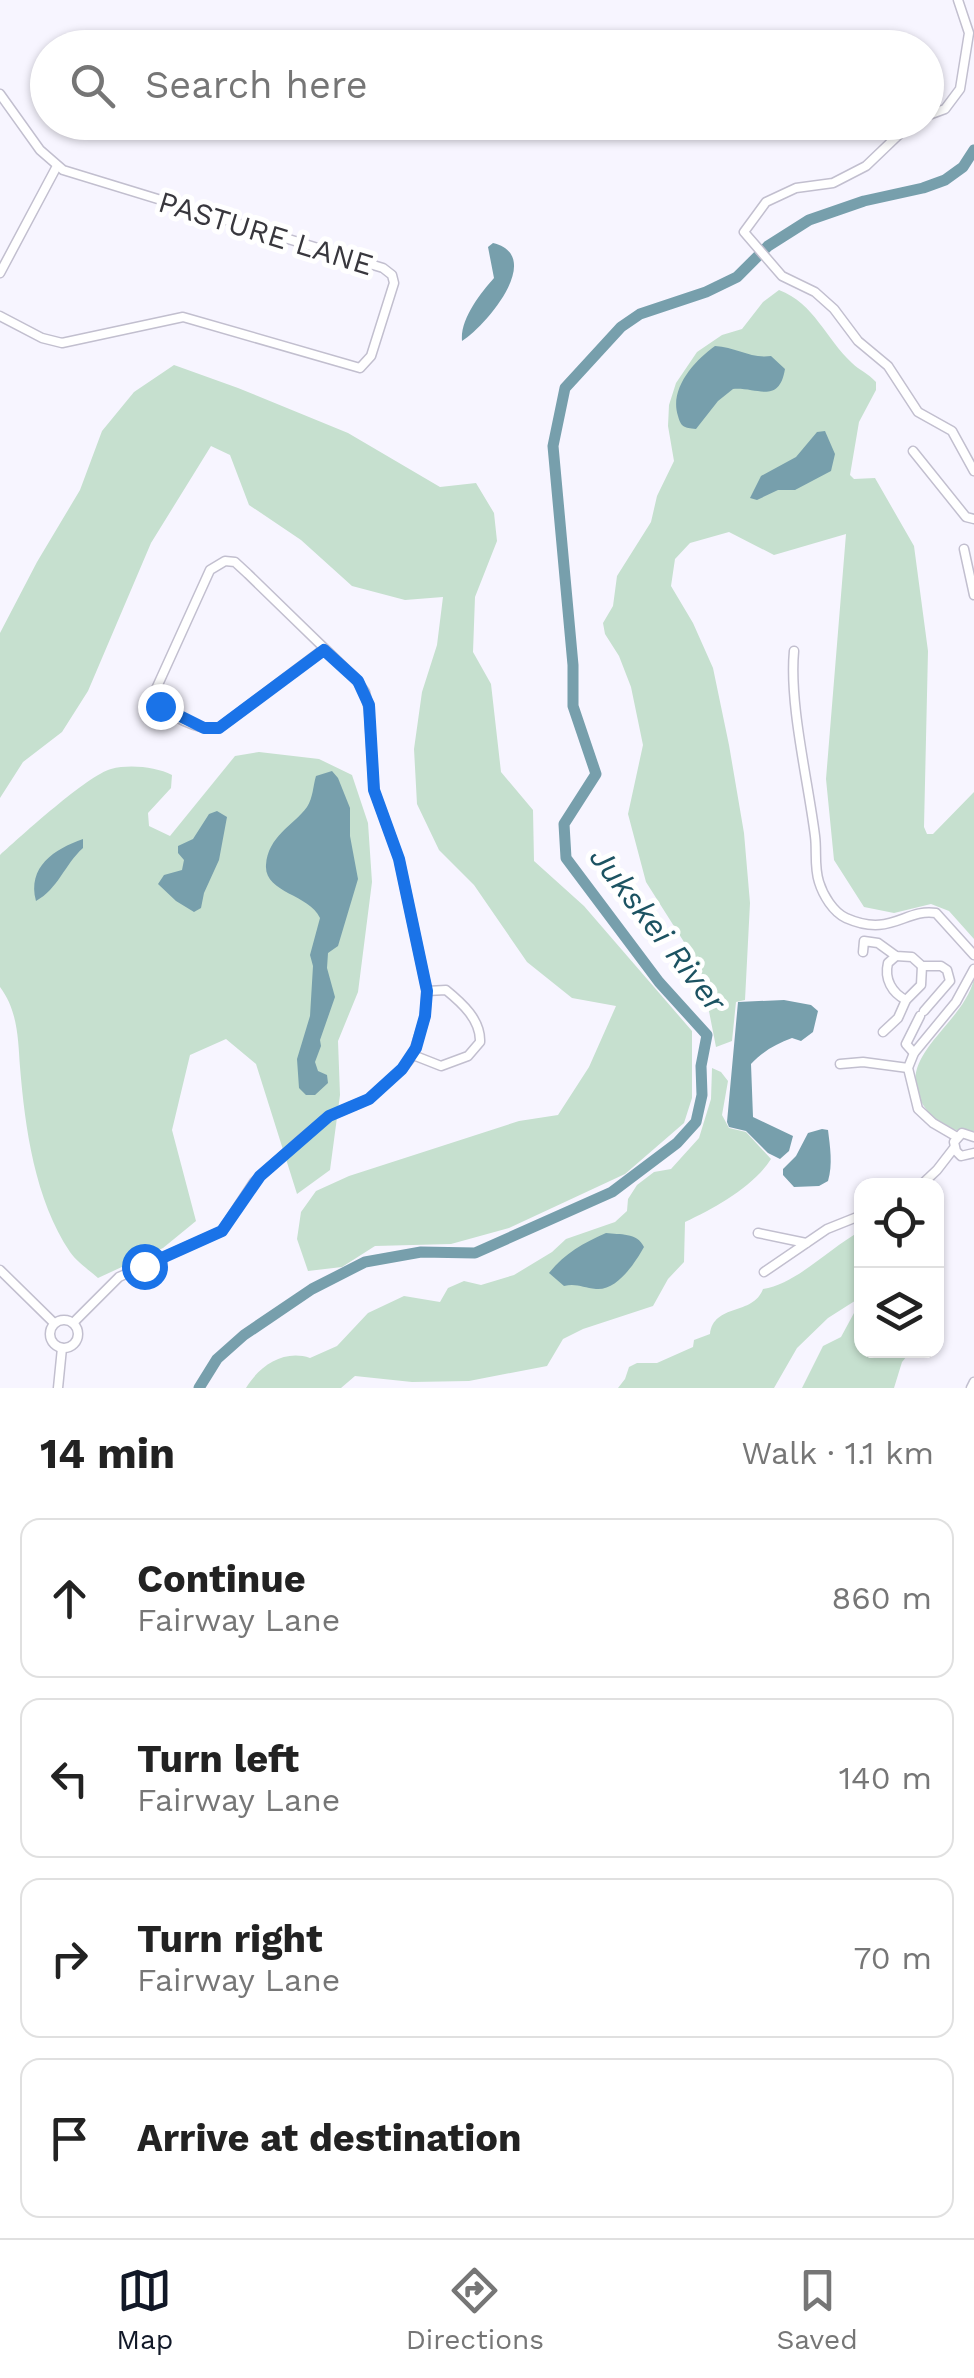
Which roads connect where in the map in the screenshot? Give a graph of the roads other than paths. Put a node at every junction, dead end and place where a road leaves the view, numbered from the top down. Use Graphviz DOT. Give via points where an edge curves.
graph roads {
  1 [pos="958,0"];
  2 [pos="0,96"];
  3 [pos="944,109"];
  4 [pos="30,136"];
  5 [pos="33,140"];
  6 [pos="891,140"];
  7 [pos="57,166"];
  8 [pos="0,273"];
  9 [pos="0,316"];
  10 [pos="913,451"];
  11 [pos="974,471"];
  12 [pos="974,519"];
  13 [pos="964,548"];
  14 [pos="974,595"];
  15 [pos="324,650"];
  16 [pos="794,651"];
  17 [pos="863,952"];
  18 [pos="974,955"];
  19 [pos="896,956"];
  20 [pos="922,966"];
  21 [pos="974,969"];
  22 [pos="427,991"];
  23 [pos="906,1000"];
  24 [pos="883,1032"];
  25 [pos="914,1053"];
  26 [pos="413,1056"];
  27 [pos="840,1064"];
  28 [pos="908,1068"];
  29 [pos="957,1136"];
  30 [pos="973,1136"];
  31 [pos="954,1148"];
  32 [pos="974,1153"];
  33 [pos="962,1156"];
  34 [pos="937,1170"];
  35 [pos="928,1178"];
  36 [pos="854,1217"];
  37 [pos="758,1233"];
  38 [pos="806,1243"];
  39 [pos="0,1270"];
  40 [pos="764,1272"];
  41 [pos="54,1323"];
  42 [pos="73,1323"];
  43 [pos="62,1348"];
  44 [pos="58,1388"];
  1 -- 3 [label="street" via="969,33 960,88"];
  2 -- 4 [label="street, PASTURE LANE"];
  5 -- 7 [label="street, PASTURE LANE"];
  6 -- 11 [label="street" via="873,162 849,176 765,203 745,228 782,276 816,292 888,366 920,414 952,431"];
  7 -- 8 [label="street"];
  7 -- 9 [label="street, PASTURE LANE" via="386,269 393,286 370,356 355,368 183,317 62,343"];
  10 -- 12 [label="street"];
  13 -- 14 [label="street"];
  15 -- 15 [label="street" via="238,565 220,562 156,700 187,721 219,728"];
  15 -- 22 [label="street" via="354,676 366,697 374,790 399,859"];
  16 -- 18 [label="street" via="823,892 842,916 878,926 936,913"];
  17 -- 19 [label="street" via="863,942 872,942"];
  19 -- 20 [label="street" via="912,956"];
  19 -- 23 [label="street" via="887,975"];
  20 -- 23 [label="street" via="920,985"];
  20 -- 25 [label="street" via="950,974 907,1039"];
  21 -- 25 [label="street"];
  22 -- 26 [label="street"];
  22 -- 26 [label="street" via="451,994 481,1038 472,1054 441,1066"];
  23 -- 24 [label="street"];
  25 -- 28 [label="street"];
  26 -- 42 [label="street" via="369,1099 329,1116 260,1176 222,1231 119,1277"];
  27 -- 28 [label="street"];
  28 -- 29 [label="street" via="918,1109"];
  29 -- 30 [label="street"];
  29 -- 31 [label="street"];
  31 -- 33 [label="street"];
  31 -- 34 [label="street"];
  32 -- 33 [label="street"];
  33 -- 34 [label="street"];
  34 -- 35 [label="street"];
  36 -- 38 [label="street"];
  37 -- 38 [label="street"];
  38 -- 40 [label="street"];
  39 -- 41 [label="street"];
  41 -- 42 [label="street"];
  41 -- 43 [label="street" via="51,1340"];
  42 -- 43 [label="street" via="76,1340"];
  43 -- 44 [label="street"];
}
